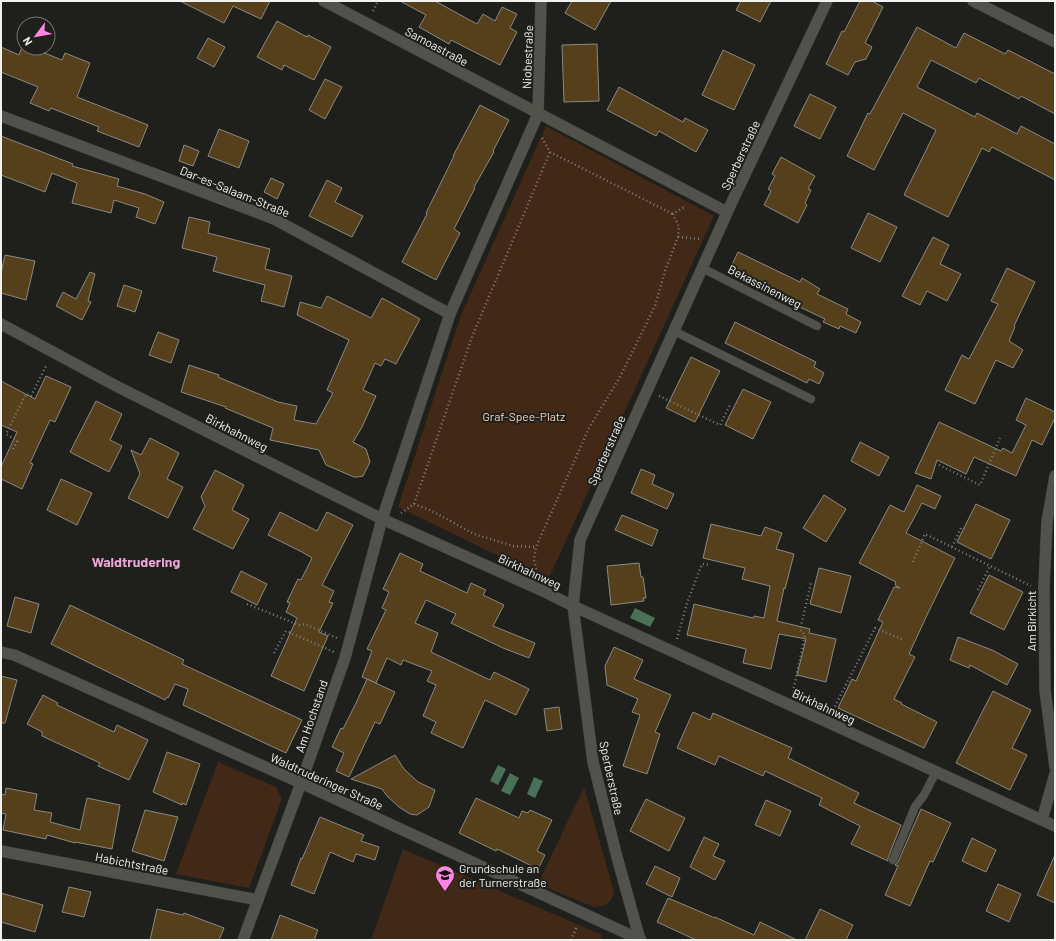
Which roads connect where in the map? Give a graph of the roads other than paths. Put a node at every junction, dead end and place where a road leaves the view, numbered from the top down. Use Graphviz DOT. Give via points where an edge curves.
graph roads {
  1 [pos="324,1"];
  2 [pos="541,1"];
  3 [pos="827,1"];
  4 [pos="973,1"];
  5 [pos="1054,39"];
  6 [pos="1,116"];
  7 [pos="537,116"];
  8 [pos="727,212"];
  9 [pos="702,268"];
  10 [pos="450,314"];
  11 [pos="1,324"];
  12 [pos="817,326"];
  13 [pos="674,331"];
  14 [pos="811,399"];
  15 [pos="1055,476"];
  16 [pos="382,519"];
  17 [pos="573,606"];
  18 [pos="1,652"];
  19 [pos="1055,767"];
  20 [pos="936,772"];
  21 [pos="1055,774"];
  22 [pos="301,783"];
  23 [pos="1042,820"];
  24 [pos="1055,826"];
  25 [pos="1,851"];
  26 [pos="893,860"];
  27 [pos="258,900"];
  28 [pos="243,940"];
  29 [pos="640,940"];
  1 -- 7 [label="street, Samoastraße"];
  2 -- 7 [label="street, Niobestraße"];
  3 -- 8 [label="street, Sperberstraße"];
  4 -- 5 [label="street"];
  6 -- 10 [label="street, Dar-es-Salaam-Straße" via="274,218"];
  7 -- 8 [label="street"];
  7 -- 10 [label="street"];
  8 -- 9 [label="street, Sperberstraße"];
  9 -- 12 [label="lane, Bekassinenweg"];
  9 -- 13 [label="street, Sperberstraße"];
  10 -- 16 [label="street"];
  11 -- 16 [label="street, Birkhahnweg" via="118,387"];
  13 -- 14 [label="lane"];
  13 -- 17 [label="street, Sperberstraße" via="580,540"];
  15 -- 19 [label="street, Am Birkicht" via="1047,522 1044,592 1045,690"];
  16 -- 17 [label="street, Birkhahnweg"];
  16 -- 22 [label="street, Am Hochstand" via="345,658"];
  17 -- 20 [label="street, Birkhahnweg"];
  17 -- 29 [label="street, Sperberstraße" via="593,762"];
  18 -- 22 [label="street, Waldtruderinger Straße" via="14,655"];
  20 -- 23 [label="street, Birkhahnweg"];
  20 -- 26 [label="lane" via="924,796 915,807"];
  21 -- 23 [label="street"];
  22 -- 27 [label="street, Am Hochstand"];
  22 -- 29 [label="street, Waldtruderinger Straße"];
  23 -- 24 [label="street, Birkhahnweg"];
  25 -- 27 [label="street, Habichtstraße"];
  27 -- 28 [label="street, Am Hochstand"];
}
